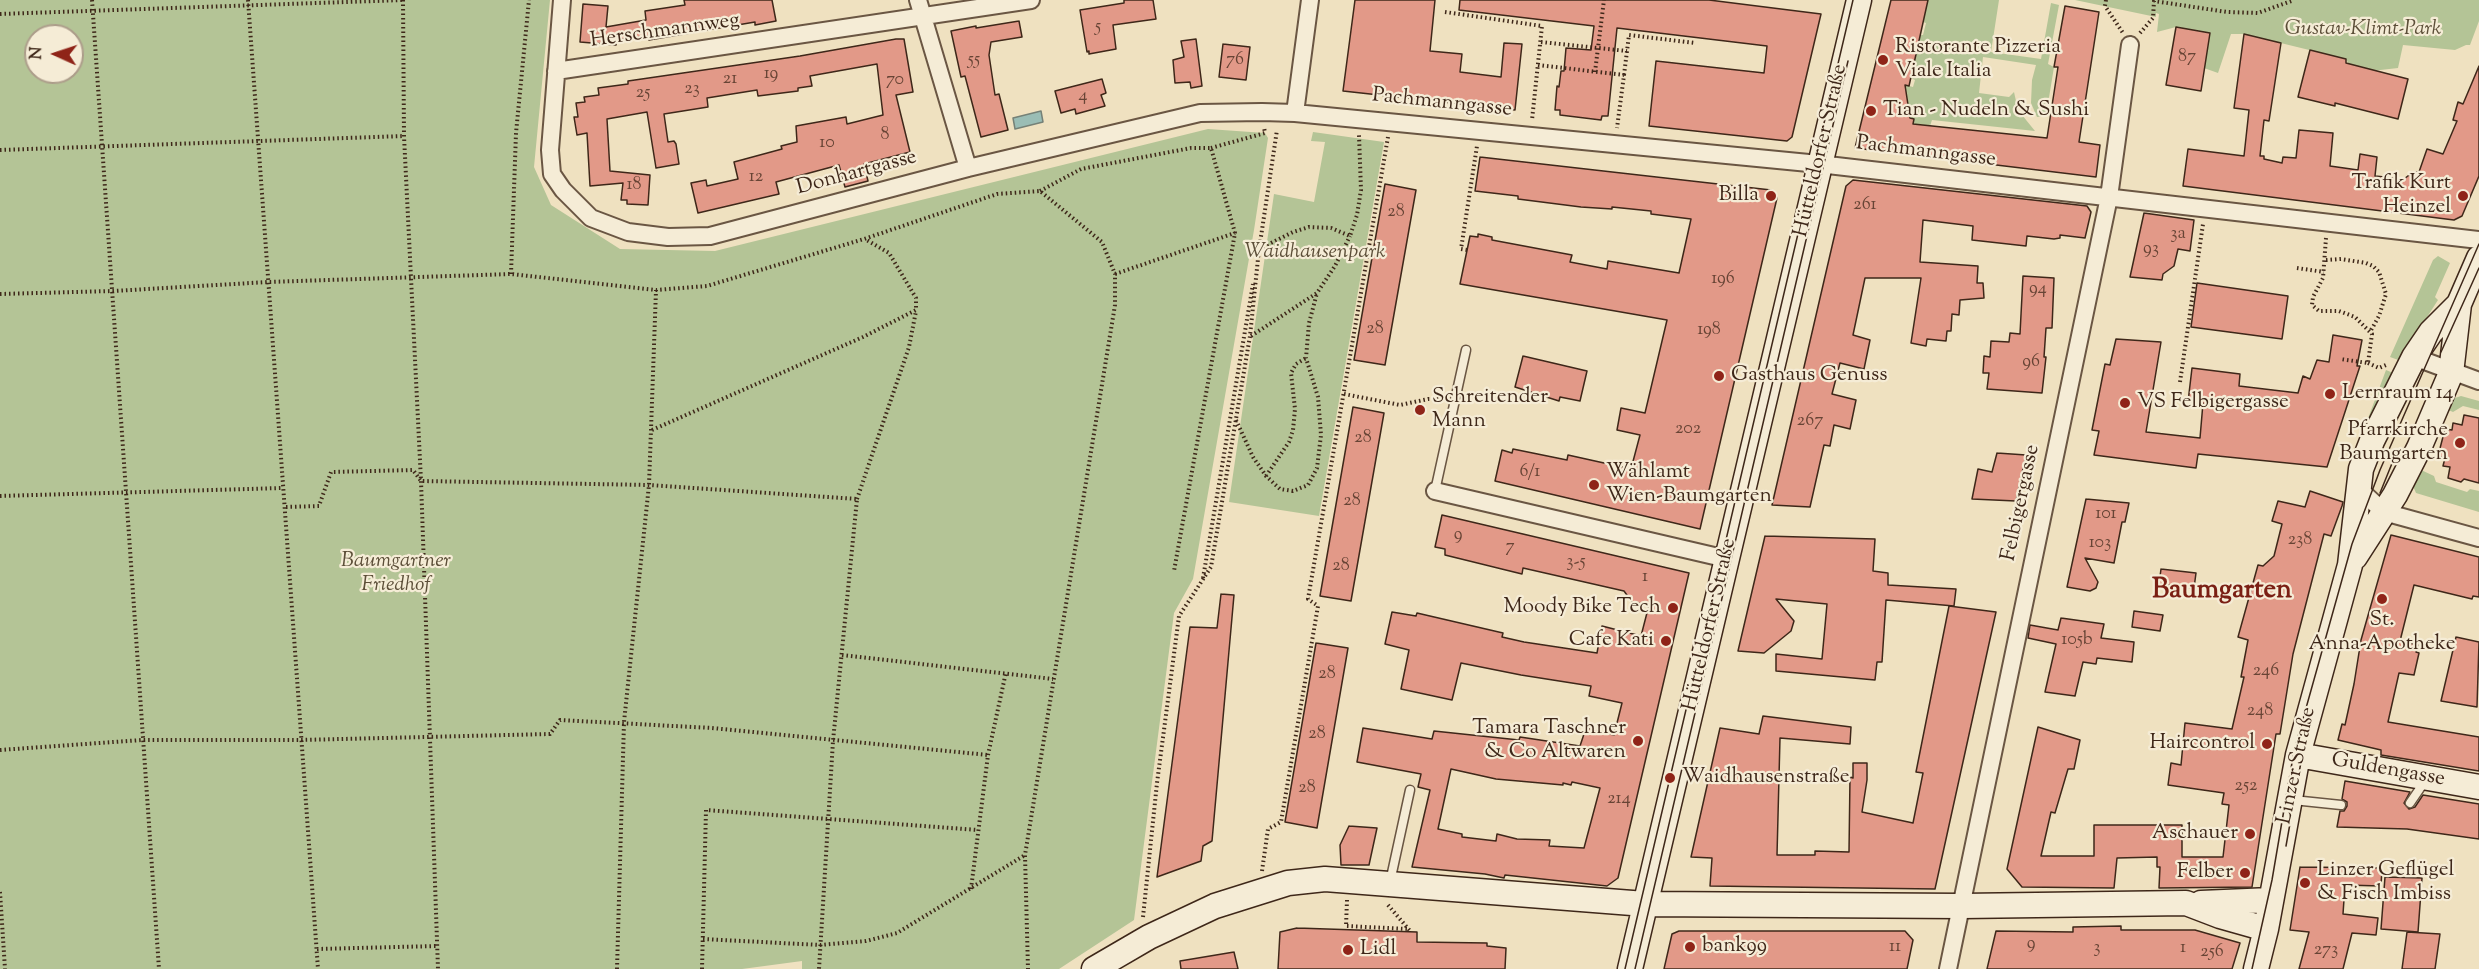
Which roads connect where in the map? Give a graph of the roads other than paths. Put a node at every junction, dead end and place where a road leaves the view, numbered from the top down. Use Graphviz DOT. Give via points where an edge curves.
graph roads {
  1 [pos="562,0"];
  2 [pos="918,0"];
  3 [pos="1031,0"];
  4 [pos="1310,0"];
  5 [pos="1859,0"];
  6 [pos="921,17"];
  7 [pos="2130,45"];
  8 [pos="556,71"];
  9 [pos="1295,112"];
  10 [pos="1819,164"];
  11 [pos="968,168"];
  12 [pos="2109,197"];
  13 [pos="2479,240"];
  14 [pos="2479,258"];
  15 [pos="2459,304"];
  16 [pos="1466,350"];
  17 [pos="2414,357"];
  18 [pos="2451,373"];
  19 [pos="2479,381"];
  20 [pos="2360,490"];
  21 [pos="1436,491"];
  22 [pos="2384,512"];
  23 [pos="2479,538"];
  24 [pos="1727,558"];
  25 [pos="2350,565"];
  26 [pos="2298,755"];
  27 [pos="2427,778"];
  28 [pos="2479,787"];
  29 [pos="1410,790"];
  30 [pos="2289,800"];
  31 [pos="2410,804"];
  32 [pos="2341,805"];
  33 [pos="1390,882"];
  34 [pos="2271,900"];
  35 [pos="2186,903"];
  36 [pos="1645,904"];
  37 [pos="1962,906"];
  38 [pos="2266,929"];
  39 [pos="1094,969"];
  40 [pos="1630,969"];
  41 [pos="1948,969"];
  42 [pos="2256,969"];
  1 -- 8 [label="street, Donhartgasse"];
  2 -- 6 [label="street"];
  3 -- 6 [label="street, Herschmannweg"];
  4 -- 9 [label="street"];
  5 -- 10 [label="main road, Hütteldorfer Straße"];
  6 -- 8 [label="street, Herschmannweg"];
  6 -- 11 [label="street"];
  7 -- 12 [label="street, Felbigergasse"];
  8 -- 11 [label="street, Donhartgasse" via="552,174 591,218 628,232 668,237 710,236"];
  9 -- 10 [label="street, Pachmanngasse"];
  9 -- 11 [label="street, Donhartgasse" via="1200,113"];
  10 -- 12 [label="street, Pachmanngasse"];
  10 -- 24 [label="main road, Hütteldorfer Straße"];
  12 -- 13 [label="street, Pachmanngasse"];
  12 -- 37 [label="street, Felbigergasse"];
  14 -- 15 [label="main road, Linzer Straße"];
  15 -- 17 [label="main road, Linzer Straße" via="2431,332"];
  15 -- 18 [label="main road, Linzer Straße"];
  16 -- 21 [label="lane"];
  17 -- 18 [label="street"];
  17 -- 20 [label="main road, Linzer Straße" via="2372,441 2361,469"];
  18 -- 19 [label="street"];
  18 -- 22 [label="main road, Linzer Straße" via="2419,448"];
  20 -- 22 [label="street"];
  20 -- 25 [label="main road, Linzer Straße"];
  21 -- 24 [label="street"];
  22 -- 23 [label="street"];
  22 -- 25 [label="main road, Linzer Straße"];
  24 -- 36 [label="main road, Hütteldorfer Straße"];
  25 -- 26 [label="main road, Linzer Straße"];
  26 -- 27 [label="main road, Guldengasse"];
  26 -- 30 [label="main road, Linzer Straße"];
  27 -- 28 [label="main road, Guldengasse"];
  27 -- 31 [label="lane"];
  29 -- 33 [label="lane"];
  30 -- 32 [label="lane"];
  30 -- 34 [label="main road, Linzer Straße"];
  33 -- 36 [label="main road"];
  33 -- 39 [label="main road" via="1317,879 1259,891 1215,906 1149,937"];
  34 -- 35 [label="main road"];
  34 -- 38 [label="main road, Linzer Straße"];
  35 -- 37 [label="main road"];
  35 -- 38 [label="main road"];
  36 -- 37 [label="main road"];
  36 -- 40 [label="main road, Hütteldorfer Straße"];
  37 -- 41 [label="street, Felbigergasse"];
  38 -- 42 [label="main road, Linzer Straße"];
}
